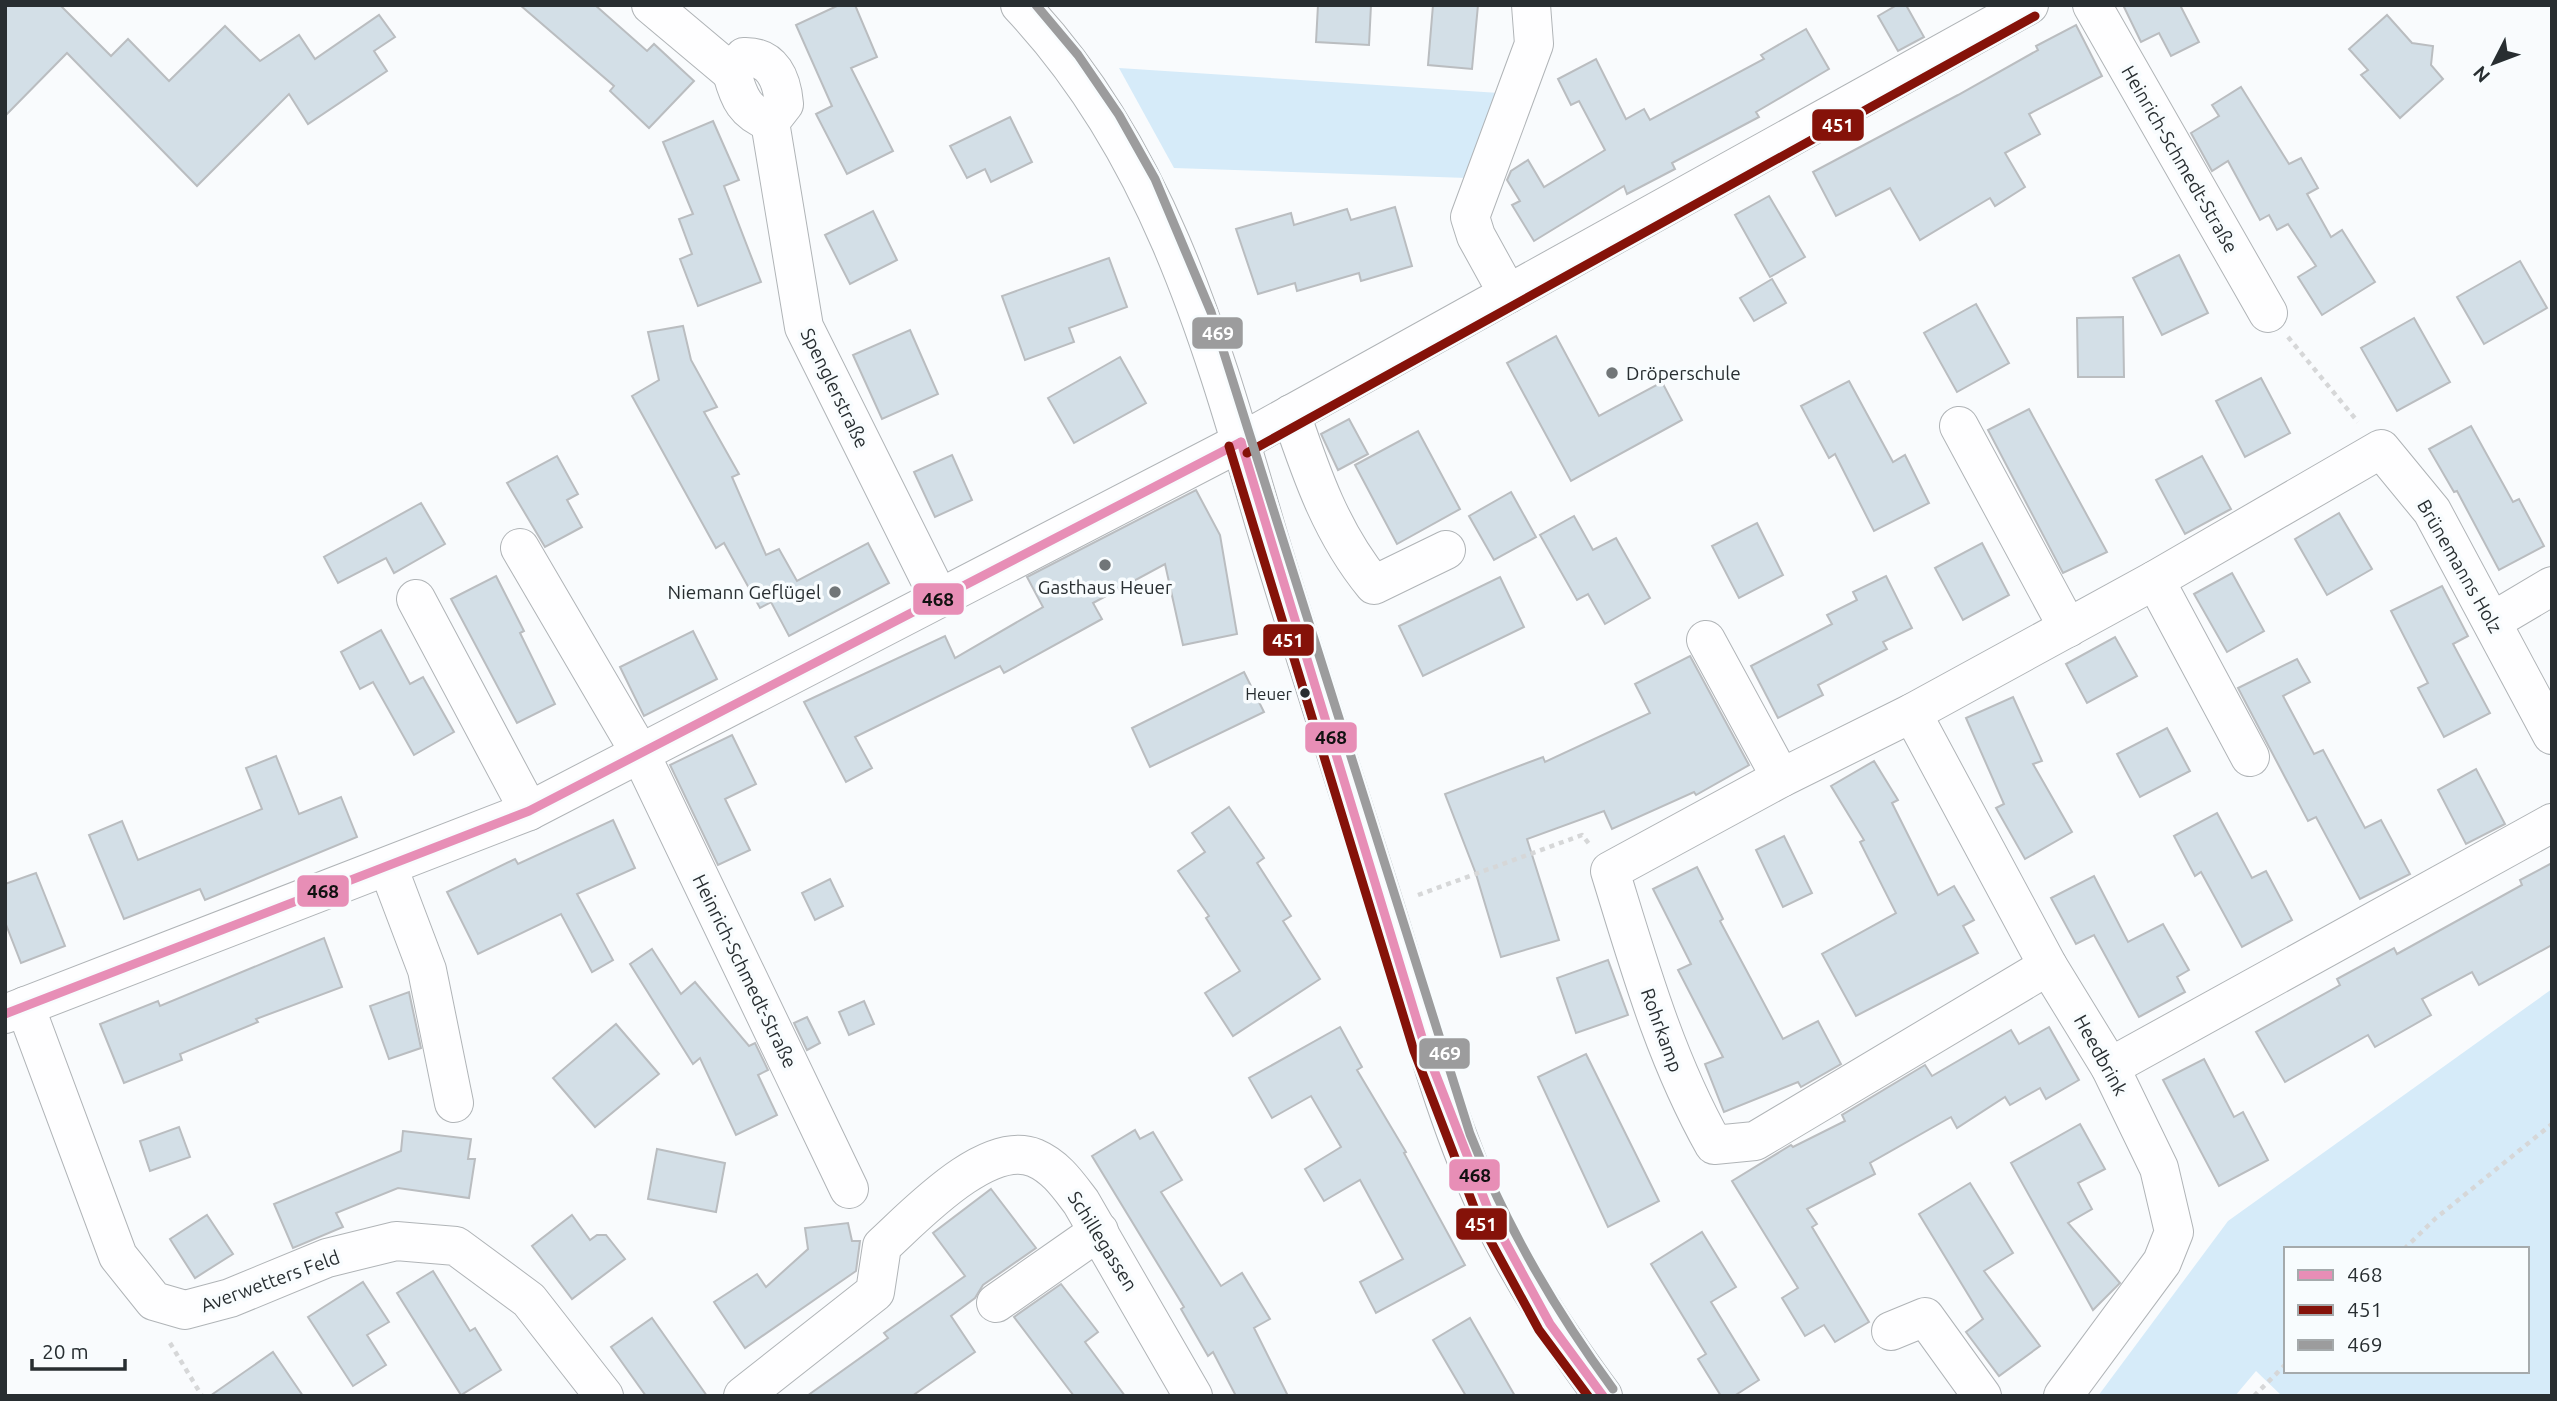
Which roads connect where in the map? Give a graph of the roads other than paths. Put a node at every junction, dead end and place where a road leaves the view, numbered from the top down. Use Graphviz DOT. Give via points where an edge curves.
graph roads {
  1 [pos="652,5"];
  2 [pos="1020,5"];
  3 [pos="1531,5"];
  4 [pos="2029,5"];
  5 [pos="2092,5"];
  6 [pos="1508,294"];
  7 [pos="2268,313"];
  8 [pos="1291,414"];
  9 [pos="1959,426"];
  10 [pos="1241,442"];
  11 [pos="520,548"];
  12 [pos="1446,550"];
  13 [pos="2155,580"];
  14 [pos="2552,586"];
  15 [pos="939,598"];
  16 [pos="415,599"];
  17 [pos="2493,621"];
  18 [pos="2068,628"];
  19 [pos="1706,640"];
  20 [pos="1912,713"];
  21 [pos="2552,735"];
  22 [pos="640,753"];
  23 [pos="2250,757"];
  24 [pos="1781,778"];
  25 [pos="529,811"];
  26 [pos="2552,823"];
  27 [pos="388,867"];
  28 [pos="2048,965"];
  29 [pos="15,1010"];
  30 [pos="2110,1067"];
  31 [pos="454,1103"];
  32 [pos="849,1189"];
  33 [pos="1098,1231"];
  34 [pos="996,1303"];
  35 [pos="1891,1331"];
  36 [pos="604,1396"];
  37 [pos="743,1396"];
  38 [pos="1193,1396"];
  39 [pos="1603,1396"];
  40 [pos="1982,1396"];
  41 [pos="2063,1396"];
  1 -- 15 [label="street, Spenglerstraße" via="732,73 744,57 757,57 767,62 782,82 784,104 771,122 804,327"];
  2 -- 10 [label="street" via="1092,96 1147,188 1195,296"];
  3 -- 6 [label="street" via="1534,44 1470,217"];
  4 -- 6 [label="street"];
  5 -- 7 [label="street, Heinrich-Schmedt-Straße"];
  6 -- 8 [label="street"];
  8 -- 10 [label="street"];
  8 -- 12 [label="street" via="1331,521 1349,555 1374,585"];
  9 -- 18 [label="street"];
  10 -- 15 [label="street"];
  10 -- 39 [label="street" via="1425,1047 1490,1213 1550,1324"];
  11 -- 22 [label="street, Heinrich-Schmedt-Straße"];
  13 -- 17 [label="street, Brünemanns Holz" via="2381,449 2432,511"];
  13 -- 18 [label="street"];
  13 -- 23 [label="street"];
  14 -- 17 [label="street"];
  15 -- 22 [label="street"];
  16 -- 25 [label="street"];
  17 -- 21 [label="street, Brünemanns Holz"];
  18 -- 20 [label="street"];
  19 -- 24 [label="street"];
  20 -- 24 [label="street"];
  20 -- 28 [label="street, Heedbrink"];
  22 -- 25 [label="street"];
  22 -- 32 [label="street, Heinrich-Schmedt-Straße"];
  24 -- 28 [label="street, Rohrkamp" via="1610,871 1656,1019 1687,1097 1714,1145 1755,1141"];
  25 -- 27 [label="street"];
  26 -- 30 [label="street"];
  27 -- 29 [label="street"];
  27 -- 31 [label="street" via="427,970"];
  28 -- 30 [label="street, Heedbrink"];
  29 -- 36 [label="street, Averwetters Feld" via="118,1256 154,1301 185,1311 230,1298 327,1258 396,1241 456,1246 529,1300"];
  30 -- 41 [label="street, Heedbrink" via="2159,1168 2174,1232 2162,1262"];
  33 -- 34 [label="street"];
  33 -- 37 [label="street, Schillegassen" via="1061,1175 1034,1157 986,1162 881,1246 874,1292"];
  33 -- 38 [label="street, Schillegassen"];
  35 -- 40 [label="street" via="1925,1317"];
}
